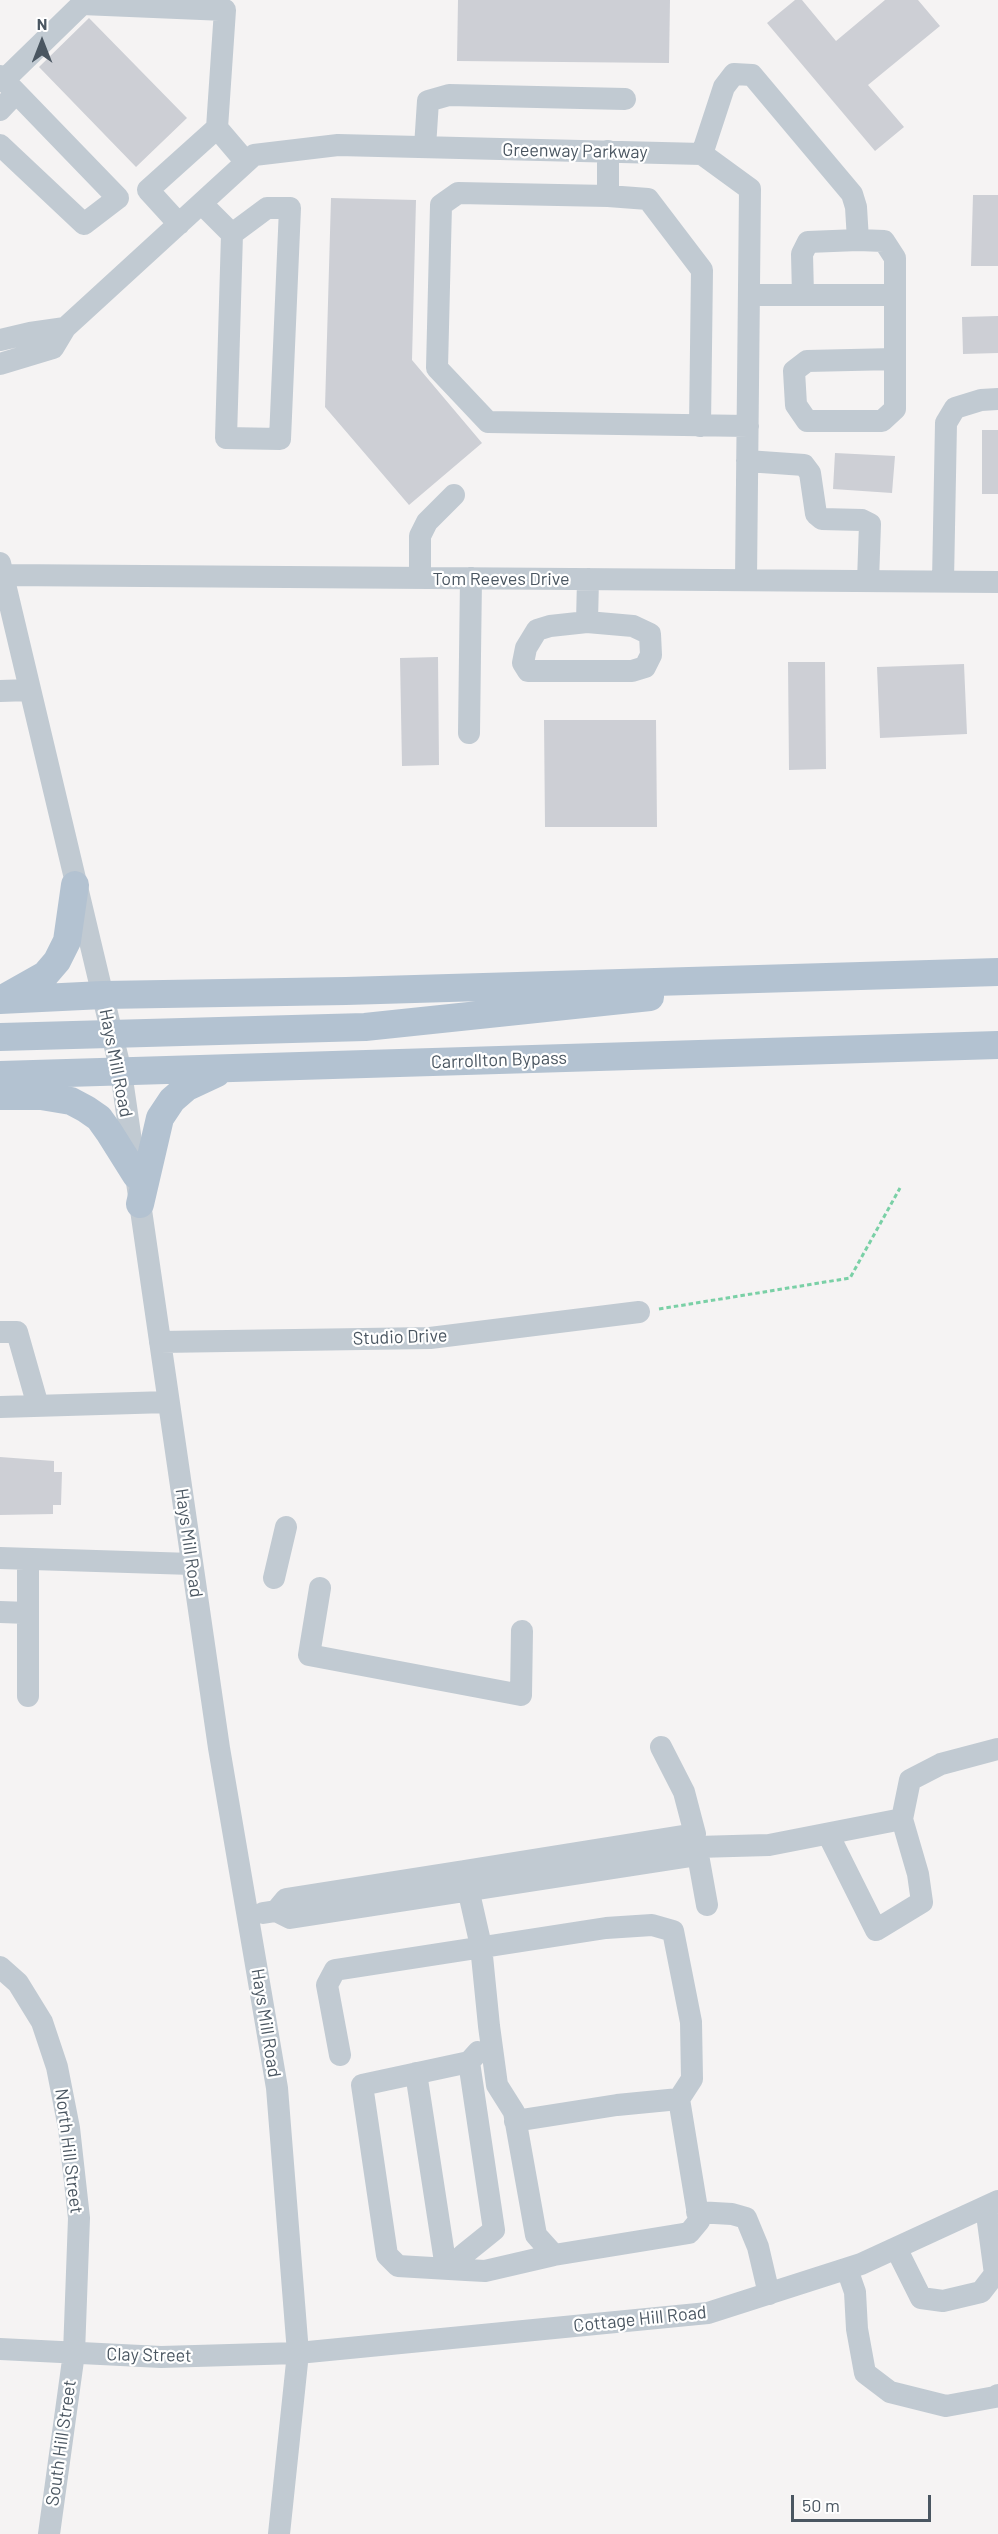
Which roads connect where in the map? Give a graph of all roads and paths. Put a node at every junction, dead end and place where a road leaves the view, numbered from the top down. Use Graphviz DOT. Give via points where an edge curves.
graph roads {
  1 [pos="7,83"];
  2 [pos="625,99"];
  3 [pos="0,110"];
  4 [pos="217,128"];
  5 [pos="0,145"];
  6 [pos="425,147"];
  7 [pos="608,152"];
  8 [pos="702,154"];
  9 [pos="246,162"];
  10 [pos="148,190"];
  11 [pos="608,196"];
  12 [pos="118,198"];
  13 [pos="202,204"];
  14 [pos="179,224"];
  15 [pos="232,234"];
  16 [pos="858,240"];
  17 [pos="749,295"];
  18 [pos="803,295"];
  19 [pos="895,295"];
  20 [pos="65,328"];
  21 [pos="0,340"];
  22 [pos="895,359"];
  23 [pos="0,364"];
  24 [pos="998,399"];
  25 [pos="700,426"];
  26 [pos="748,426"];
  27 [pos="747,461"];
  28 [pos="454,495"];
  29 [pos="2,569"];
  30 [pos="420,578"];
  31 [pos="471,578"];
  32 [pos="588,579"];
  33 [pos="746,580"];
  34 [pos="868,581"];
  35 [pos="943,581"];
  36 [pos="998,582"];
  37 [pos="587,622"];
  38 [pos="30,690"];
  39 [pos="0,691"];
  40 [pos="469,734"];
  41 [pos="75,885"];
  42 [pos="998,972"];
  43 [pos="778,978"];
  44 [pos="103,995"];
  45 [pos="1,1000"];
  46 [pos="112,1035"];
  47 [pos="0,1037"];
  48 [pos="998,1045"];
  49 [pos="230,1068"];
  50 [pos="121,1072"];
  51 [pos="0,1075"];
  52 [pos="0,1096"];
  53 [pos="136,1175"];
  54 [pos="900,1188"];
  55 [pos="140,1204"];
  56 [pos="639,1312"];
  57 [pos="0,1332"];
  58 [pos="160,1342"];
  59 [pos="168,1402"];
  60 [pos="38,1406"];
  61 [pos="0,1407"];
  62 [pos="286,1527"];
  63 [pos="0,1558"];
  64 [pos="28,1559"];
  65 [pos="192,1563"];
  66 [pos="274,1578"];
  67 [pos="320,1588"];
  68 [pos="0,1612"];
  69 [pos="28,1612"];
  70 [pos="522,1631"];
  71 [pos="28,1696"];
  72 [pos="661,1747"];
  73 [pos="998,1749"];
  74 [pos="902,1819"];
  75 [pos="828,1834"];
  76 [pos="697,1845"];
  77 [pos="467,1881"];
  78 [pos="707,1905"];
  79 [pos="248,1915"];
  80 [pos="481,1946"];
  81 [pos="0,1968"];
  82 [pos="490,2037"];
  83 [pos="340,2055"];
  84 [pos="469,2062"];
  85 [pos="416,2073"];
  86 [pos="679,2099"];
  87 [pos="515,2121"];
  88 [pos="992,2204"];
  89 [pos="697,2212"];
  90 [pos="896,2248"];
  91 [pos="554,2255"];
  92 [pos="456,2269"];
  93 [pos="847,2269"];
  94 [pos="769,2294"];
  95 [pos="0,2349"];
  96 [pos="74,2353"];
  97 [pos="298,2353"];
  98 [pos="998,2395"];
  99 [pos="49,2534"];
  100 [pos="279,2534"];
  1 -- 3 [label="street"];
  1 -- 4 [label="street" via="82,4 225,10"];
  1 -- 12 [label="street"];
  2 -- 6 [label="street" via="449,95 428,101"];
  4 -- 9 [label="street"];
  4 -- 10 [label="street"];
  5 -- 12 [label="street" via="84,224"];
  6 -- 7 [label="street, Greenway Parkway"];
  6 -- 9 [label="street, Greenway Parkway" via="338,145 254,155"];
  7 -- 8 [label="street, Greenway Parkway"];
  7 -- 11 [label="street"];
  8 -- 16 [label="street" via="724,87 734,74 752,75 852,194"];
  8 -- 17 [label="street" via="750,189"];
  9 -- 13 [label="street, Greenway Parkway"];
  10 -- 12 [label="street"];
  10 -- 14 [label="street"];
  11 -- 25 [label="street" via="648,199 702,270"];
  11 -- 25 [label="street" via="458,193 441,205 437,368 488,422"];
  13 -- 14 [label="street, Greenway Parkway"];
  13 -- 15 [label="street"];
  14 -- 20 [label="street, Greenway Parkway"];
  15 -- 15 [label="street" via="226,438 280,439 290,208 267,208"];
  16 -- 18 [label="street" via="808,242 802,254"];
  16 -- 19 [label="street" via="885,241 895,258"];
  17 -- 18 [label="street"];
  17 -- 26 [label="street"];
  18 -- 19 [label="street"];
  19 -- 22 [label="street"];
  20 -- 21 [label="street"];
  20 -- 23 [label="street, Greenway Parkway" via="53,348"];
  22 -- 22 [label="street" via="895,410 882,421 807,421 796,405 794,371 807,361"];
  24 -- 35 [label="street" via="967,402 948,416"];
  25 -- 26 [label="street"];
  26 -- 27 [label="street"];
  27 -- 33 [label="street"];
  27 -- 34 [label="street" via="804,465 810,473 816,514 822,519 862,520 870,524"];
  28 -- 30 [label="street" via="427,522 420,536"];
  29 -- 30 [label="street, Tom Reeves Drive"];
  29 -- 38 [label="street, Hays Mill Road"];
  30 -- 31 [label="street, Tom Reeves Drive"];
  31 -- 32 [label="street, Tom Reeves Drive"];
  31 -- 40 [label="street"];
  32 -- 33 [label="street, Tom Reeves Drive"];
  32 -- 37 [label="street"];
  33 -- 34 [label="street, Tom Reeves Drive"];
  34 -- 35 [label="street, Tom Reeves Drive"];
  35 -- 36 [label="street, Tom Reeves Drive"];
  37 -- 37 [label="street" via="537,630 526,648 523,663 528,671 632,671 645,667 651,654 650,634 633,626"];
  38 -- 39 [label="street"];
  38 -- 41 [label="street, Hays Mill Road"];
  41 -- 44 [label="street, Hays Mill Road"];
  41 -- 45 [label="main road" via="67,941 57,961 45,975"];
  42 -- 43 [label="main road"];
  43 -- 44 [label="main road"];
  43 -- 46 [label="main road" via="611,1002 365,1027"];
  44 -- 45 [label="main road"];
  44 -- 46 [label="street, Hays Mill Road"];
  46 -- 47 [label="main road"];
  46 -- 50 [label="street, Hays Mill Road"];
  48 -- 49 [label="main road, Carrollton Bypass"];
  49 -- 50 [label="main road, Carrollton Bypass"];
  49 -- 55 [label="main road" via="187,1087 160,1118"];
  50 -- 51 [label="main road, Carrollton Bypass"];
  50 -- 53 [label="street, Hays Mill Road"];
  52 -- 53 [label="main road" via="41,1096 86,1108 99,1118"];
  53 -- 55 [label="street, Hays Mill Road"];
  54 -- 56 [label="path" via="850,1278"];
  55 -- 58 [label="street, Hays Mill Road"];
  56 -- 58 [label="street, Studio Drive" via="430,1338"];
  57 -- 60 [label="street" via="17,1332"];
  58 -- 59 [label="street, Hays Mill Road"];
  59 -- 60 [label="street"];
  59 -- 65 [label="street, Hays Mill Road"];
  60 -- 61 [label="street"];
  62 -- 66 [label="street"];
  63 -- 64 [label="street"];
  64 -- 65 [label="street"];
  64 -- 69 [label="street"];
  65 -- 79 [label="street, Hays Mill Road"];
  67 -- 70 [label="street" via="309,1655 521,1695"];
  68 -- 69 [label="street"];
  69 -- 71 [label="street"];
  72 -- 76 [label="street" via="684,1792"];
  73 -- 74 [label="street" via="941,1764 910,1780"];
  74 -- 75 [label="street"];
  74 -- 75 [label="street" via="922,1902 876,1930"];
  75 -- 76 [label="street" via="769,1845"];
  76 -- 77 [label="street"];
  76 -- 78 [label="street"];
  77 -- 79 [label="street" via="290,1918 276,1911"];
  77 -- 80 [label="street"];
  79 -- 97 [label="street, Hays Mill Road" via="277,2088"];
  80 -- 82 [label="street"];
  80 -- 83 [label="street" via="334,1970 327,1985"];
  80 -- 86 [label="street" via="606,1928 652,1925 673,1931 691,2022 692,2079"];
  81 -- 96 [label="street, North Hill Street" via="18,1983 42,2022 57,2067 67,2118 79,2218"];
  82 -- 84 [label="street"];
  82 -- 87 [label="street" via="497,2085 514,2112"];
  84 -- 85 [label="street"];
  84 -- 92 [label="street" via="494,2230 463,2256"];
  85 -- 92 [label="street"];
  85 -- 92 [label="street" via="362,2085 387,2256 398,2266"];
  86 -- 87 [label="street"];
  86 -- 89 [label="street"];
  87 -- 91 [label="street" via="536,2235"];
  88 -- 90 [label="street, Cottage Hill Road"];
  88 -- 90 [label="street" via="995,2274 981,2292 943,2301 921,2298"];
  89 -- 91 [label="street" via="699,2221 689,2233"];
  89 -- 94 [label="street" via="746,2218 758,2247"];
  90 -- 93 [label="street, Cottage Hill Road"];
  91 -- 92 [label="street" via="485,2271"];
  93 -- 94 [label="street, Cottage Hill Road"];
  93 -- 98 [label="street" via="855,2292 865,2373 890,2392 946,2406"];
  94 -- 97 [label="street, Cottage Hill Road" via="708,2313"];
  95 -- 96 [label="street, Clay Street"];
  96 -- 97 [label="street, Clay Street" via="161,2357"];
  96 -- 99 [label="street, South Hill Street"];
  97 -- 100 [label="street, Hays Mill Road"];
}
